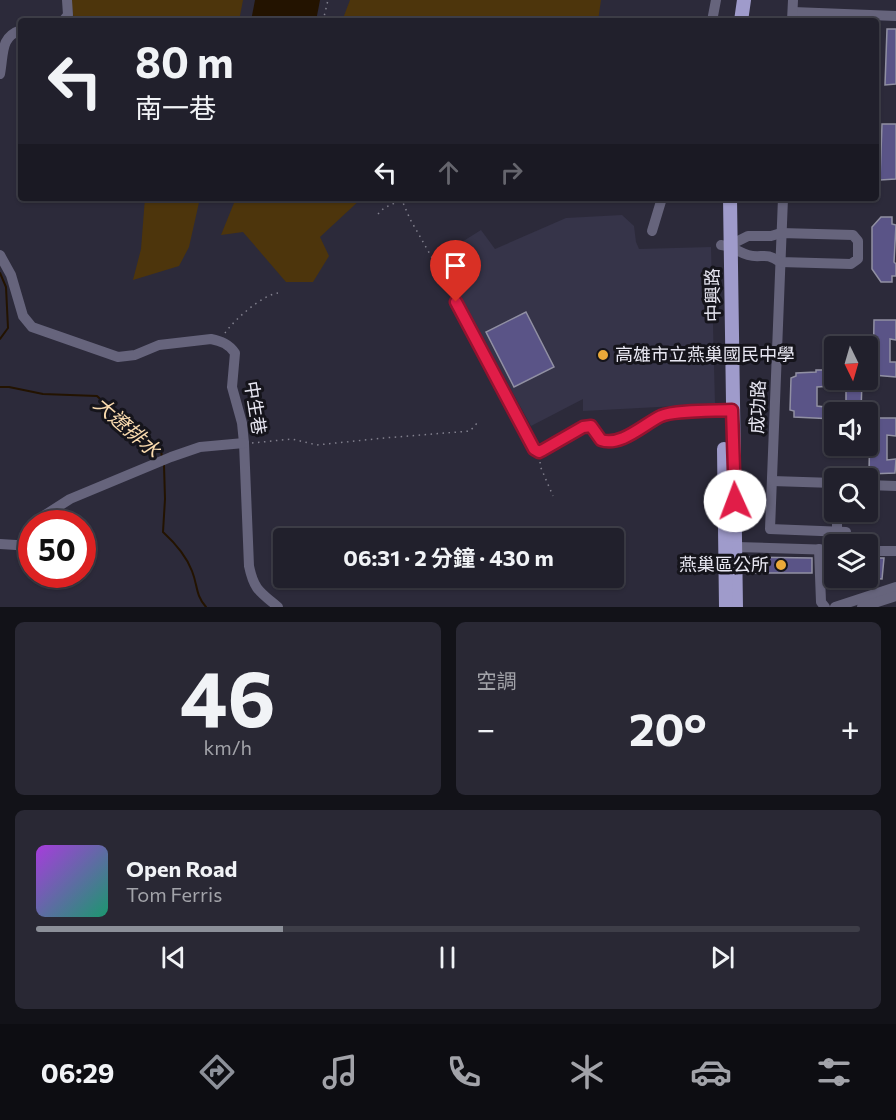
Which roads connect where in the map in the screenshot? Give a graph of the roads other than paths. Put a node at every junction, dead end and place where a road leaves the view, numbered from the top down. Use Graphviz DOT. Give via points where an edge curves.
graph roads {
  1 [pos="67,0"];
  2 [pos="716,0"];
  3 [pos="744,0"];
  4 [pos="753,0"];
  5 [pos="793,0"];
  6 [pos="896,16"];
  7 [pos="793,17"];
  8 [pos="66,18"];
  9 [pos="713,18"];
  10 [pos="741,18"];
  11 [pos="750,18"];
  12 [pos="18,31"];
  13 [pos="0,74"];
  14 [pos="661,201"];
  15 [pos="720,201"];
  16 [pos="730,201"];
  17 [pos="783,201"];
  18 [pos="651,231"];
  19 [pos="781,233"];
  20 [pos="725,245"];
  21 [pos="0,255"];
  22 [pos="780,262"];
  23 [pos="456,302"];
  24 [pos="728,410"];
  25 [pos="244,443"];
  26 [pos="772,481"];
  27 [pos="824,483"];
  28 [pos="878,485"];
  29 [pos="896,486"];
  30 [pos="53,510"];
  31 [pos="839,522"];
  32 [pos="0,544"];
  33 [pos="18,545"];
  34 [pos="736,547"];
  35 [pos="819,549"];
  36 [pos="824,549"];
  37 [pos="878,551"];
  38 [pos="896,551"];
  39 [pos="896,587"];
  40 [pos="896,596"];
  41 [pos="868,602"];
  42 [pos="278,607"];
  43 [pos="726,607"];
  44 [pos="736,607"];
  45 [pos="825,607"];
  46 [pos="835,607"];
  1 -- 8 [label="street"];
  2 -- 9 [label="street"];
  3 -- 10 [label="main road"];
  4 -- 11 [label="main road"];
  5 -- 7 [label="street"];
  6 -- 7 [label="street"];
  12 -- 13 [label="street" via="4,38"];
  14 -- 18 [label="street"];
  15 -- 20 [label="main road, 中興路"];
  16 -- 20 [label="main road, 中興路"];
  17 -- 19 [label="street, 成功路"];
  19 -- 20 [label="street" via="748,236"];
  19 -- 22 [label="street, 成功路"];
  19 -- 22 [label="street" via="853,235 858,242 858,259 851,264"];
  20 -- 22 [label="street" via="749,256 771,256"];
  20 -- 24 [label="main road, 中興路"];
  21 -- 25 [label="street, 中生巷" via="11,275 23,316 32,327 118,357 177,342 211,339 227,344 235,353 232,387"];
  22 -- 26 [label="street, 成功路"];
  23 -- 24 [label="street" via="539,452 583,427 591,426 601,440 610,442 665,415"];
  24 -- 34 [label="main road, 中興路"];
  24 -- 43 [label="main road, 中興路"];
  25 -- 30 [label="street" via="200,447 171,457 70,499"];
  25 -- 42 [label="street, 中生巷" via="252,581"];
  26 -- 27 [label="street"];
  26 -- 31 [label="street, 成功路" via="770,529 841,532"];
  28 -- 29 [label="street"];
  32 -- 33 [label="street"];
  34 -- 35 [label="street"];
  34 -- 44 [label="main road, 中興路"];
  35 -- 36 [label="street"];
  35 -- 45 [label="street" via="821,602"];
  37 -- 38 [label="street"];
  39 -- 41 [label="street"];
  40 -- 41 [label="street"];
  41 -- 46 [label="street"];
}
